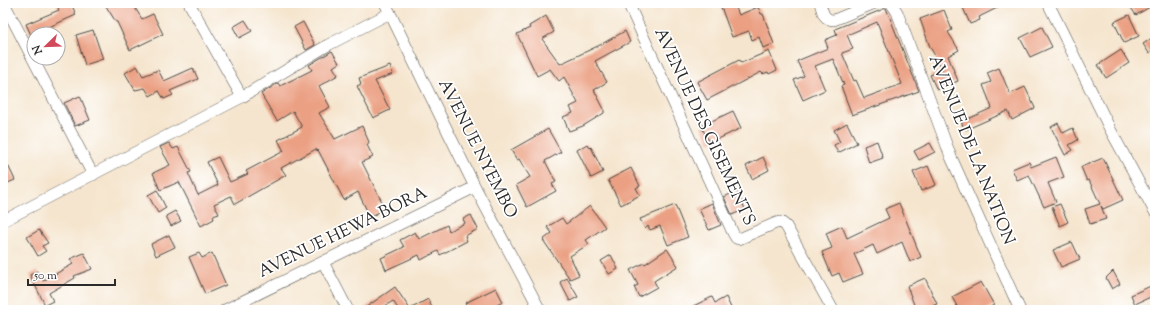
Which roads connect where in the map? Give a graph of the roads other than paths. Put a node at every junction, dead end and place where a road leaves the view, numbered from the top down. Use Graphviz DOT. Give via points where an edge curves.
graph roads {
  1 [pos="4,3"];
  2 [pos="189,3"];
  3 [pos="385,3"];
  4 [pos="628,3"];
  5 [pos="820,3"];
  6 [pos="875,3"];
  7 [pos="891,3"];
  8 [pos="1048,3"];
  9 [pos="390,13"];
  10 [pos="242,97"];
  11 [pos="93,175"];
  12 [pos="475,187"];
  13 [pos="1155,212"];
  14 [pos="3,221"];
  15 [pos="323,262"];
  16 [pos="225,310"];
  17 [pos="348,310"];
  18 [pos="540,310"];
  19 [pos="833,310"];
  20 [pos="1020,310"];
  1 -- 11 [label="street"];
  2 -- 10 [label="street"];
  3 -- 9 [label="street, AVENUE NYEMBO"];
  4 -- 19 [label="street, AVENUE DES GISEMENTS" via="733,234 736,238 743,238 781,222 786,226"];
  5 -- 6 [label="street" via="827,19 834,20"];
  7 -- 20 [label="street, AVENUE DE LA NATION" via="951,157"];
  8 -- 13 [label="street" via="1110,129"];
  9 -- 10 [label="street" via="328,45"];
  9 -- 12 [label="street, AVENUE NYEMBO"];
  10 -- 11 [label="street"];
  11 -- 14 [label="street"];
  12 -- 15 [label="street, AVENUE HEWA BORA"];
  12 -- 18 [label="street, AVENUE NYEMBO"];
  15 -- 16 [label="street, AVENUE HEWA BORA"];
  15 -- 17 [label="street"];
}
